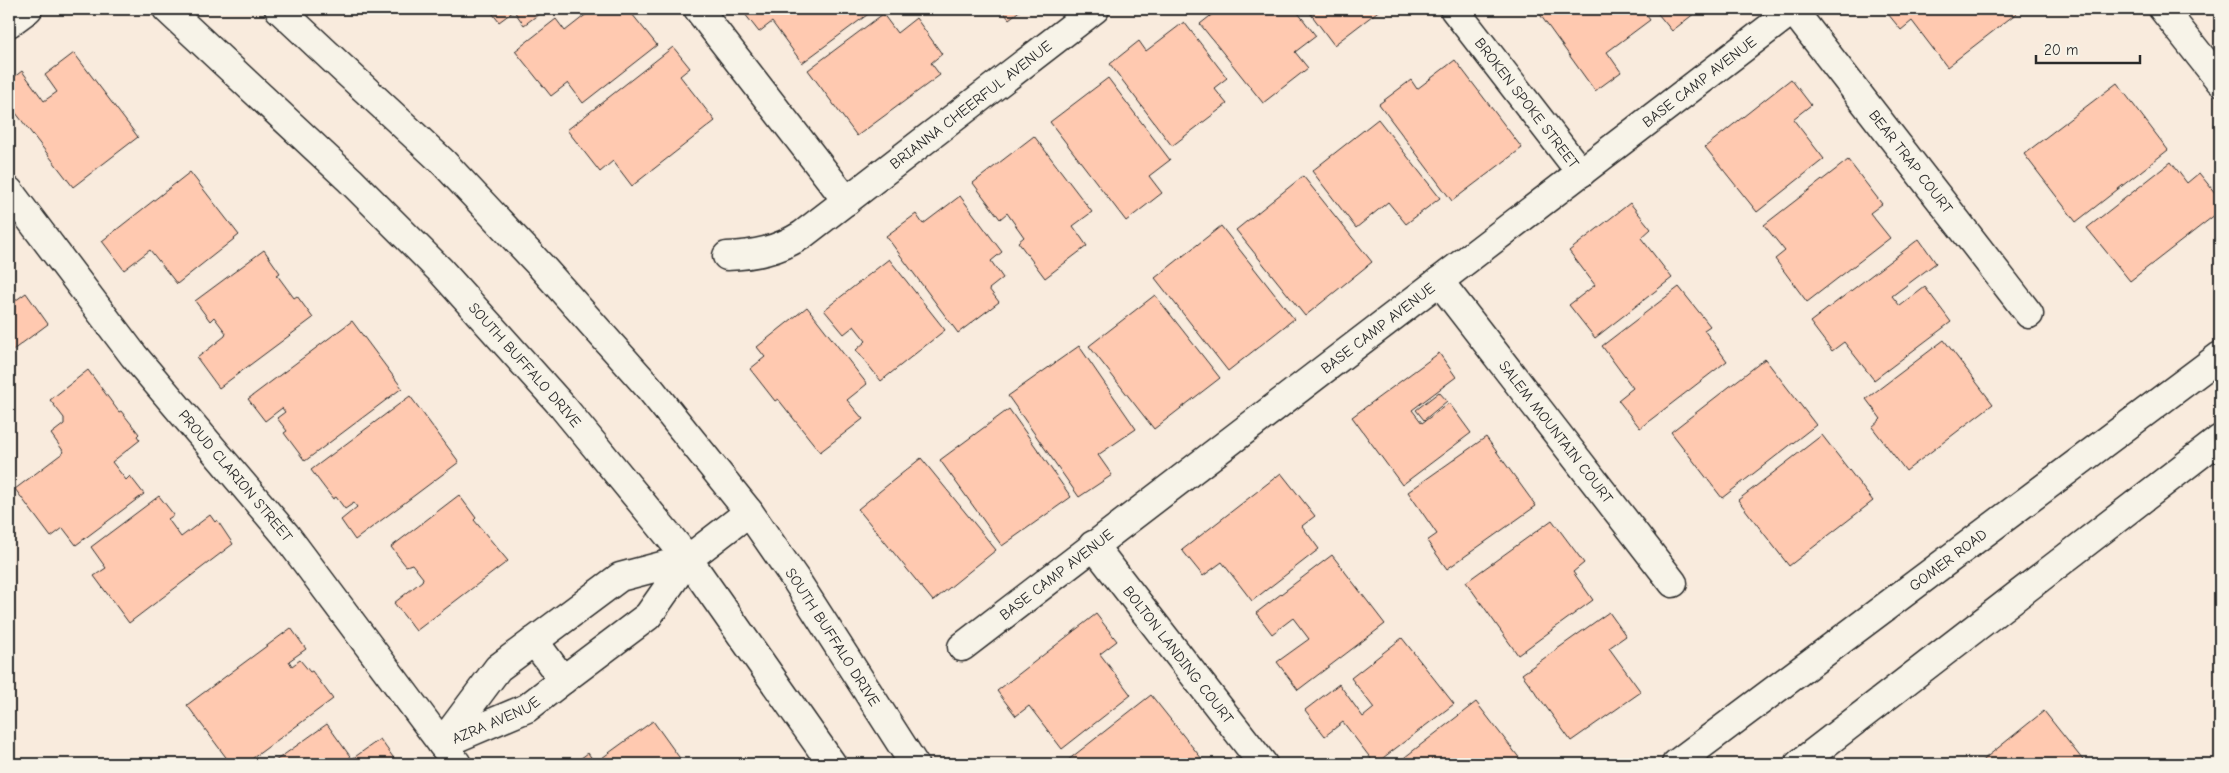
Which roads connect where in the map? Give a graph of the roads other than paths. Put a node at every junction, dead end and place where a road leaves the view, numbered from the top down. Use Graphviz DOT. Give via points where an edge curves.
graph roads {
  1 [pos="28,9"];
  2 [pos="167,9"];
  3 [pos="279,9"];
  4 [pos="698,9"];
  5 [pos="1095,9"];
  6 [pos="1454,9"];
  7 [pos="1793,9"];
  8 [pos="2163,9"];
  9 [pos="9,23"];
  10 [pos="2220,81"];
  11 [pos="1581,173"];
  12 [pos="9,191"];
  13 [pos="847,201"];
  14 [pos="727,256"];
  15 [pos="1439,281"];
  16 [pos="2029,314"];
  17 [pos="2220,356"];
  18 [pos="2220,439"];
  19 [pos="750,512"];
  20 [pos="1093,546"];
  21 [pos="688,559"];
  22 [pos="1673,583"];
  23 [pos="534,641"];
  24 [pos="962,647"];
  25 [pos="564,680"];
  26 [pos="449,754"];
  27 [pos="832,764"];
  28 [pos="914,764"];
  29 [pos="1263,764"];
  30 [pos="1676,764"];
  31 [pos="1798,764"];
  1 -- 9 [label="street"];
  2 -- 21 [label="street, SOUTH BUFFALO DRIVE" via="350,180 441,271 563,407"];
  3 -- 19 [label="street, SOUTH BUFFALO DRIVE" via="444,164 533,257 651,390"];
  4 -- 13 [label="street"];
  5 -- 13 [label="street, BRIANNA CHEERFUL AVENUE"];
  6 -- 11 [label="street, BROKEN SPOKE STREET"];
  7 -- 11 [label="street, BASE CAMP AVENUE"];
  7 -- 16 [label="street, BEAR TRAP COURT"];
  8 -- 10 [label="street"];
  11 -- 15 [label="street, BASE CAMP AVENUE"];
  12 -- 26 [label="street, PROUD CLARION STREET" via="134,356 285,534"];
  13 -- 14 [label="street, BRIANNA CHEERFUL AVENUE" via="782,247 753,255"];
  15 -- 20 [label="street, BASE CAMP AVENUE"];
  15 -- 22 [label="street, SALEM MOUNTAIN COURT"];
  17 -- 30 [label="street, GOMER ROAD"];
  18 -- 31 [label="street"];
  19 -- 21 [label="street, AZRA AVENUE"];
  19 -- 28 [label="street, SOUTH BUFFALO DRIVE"];
  20 -- 24 [label="street, BASE CAMP AVENUE"];
  20 -- 29 [label="street, BOLTON LANDING COURT"];
  21 -- 23 [label="street, AZRA AVENUE" via="620,577"];
  21 -- 25 [label="street, AZRA AVENUE" via="648,616"];
  21 -- 27 [label="street, SOUTH BUFFALO DRIVE"];
  23 -- 25 [label="street"];
  23 -- 26 [label="street, AZRA AVENUE" via="498,668"];
  25 -- 26 [label="street, AZRA AVENUE" via="527,708"];
}
